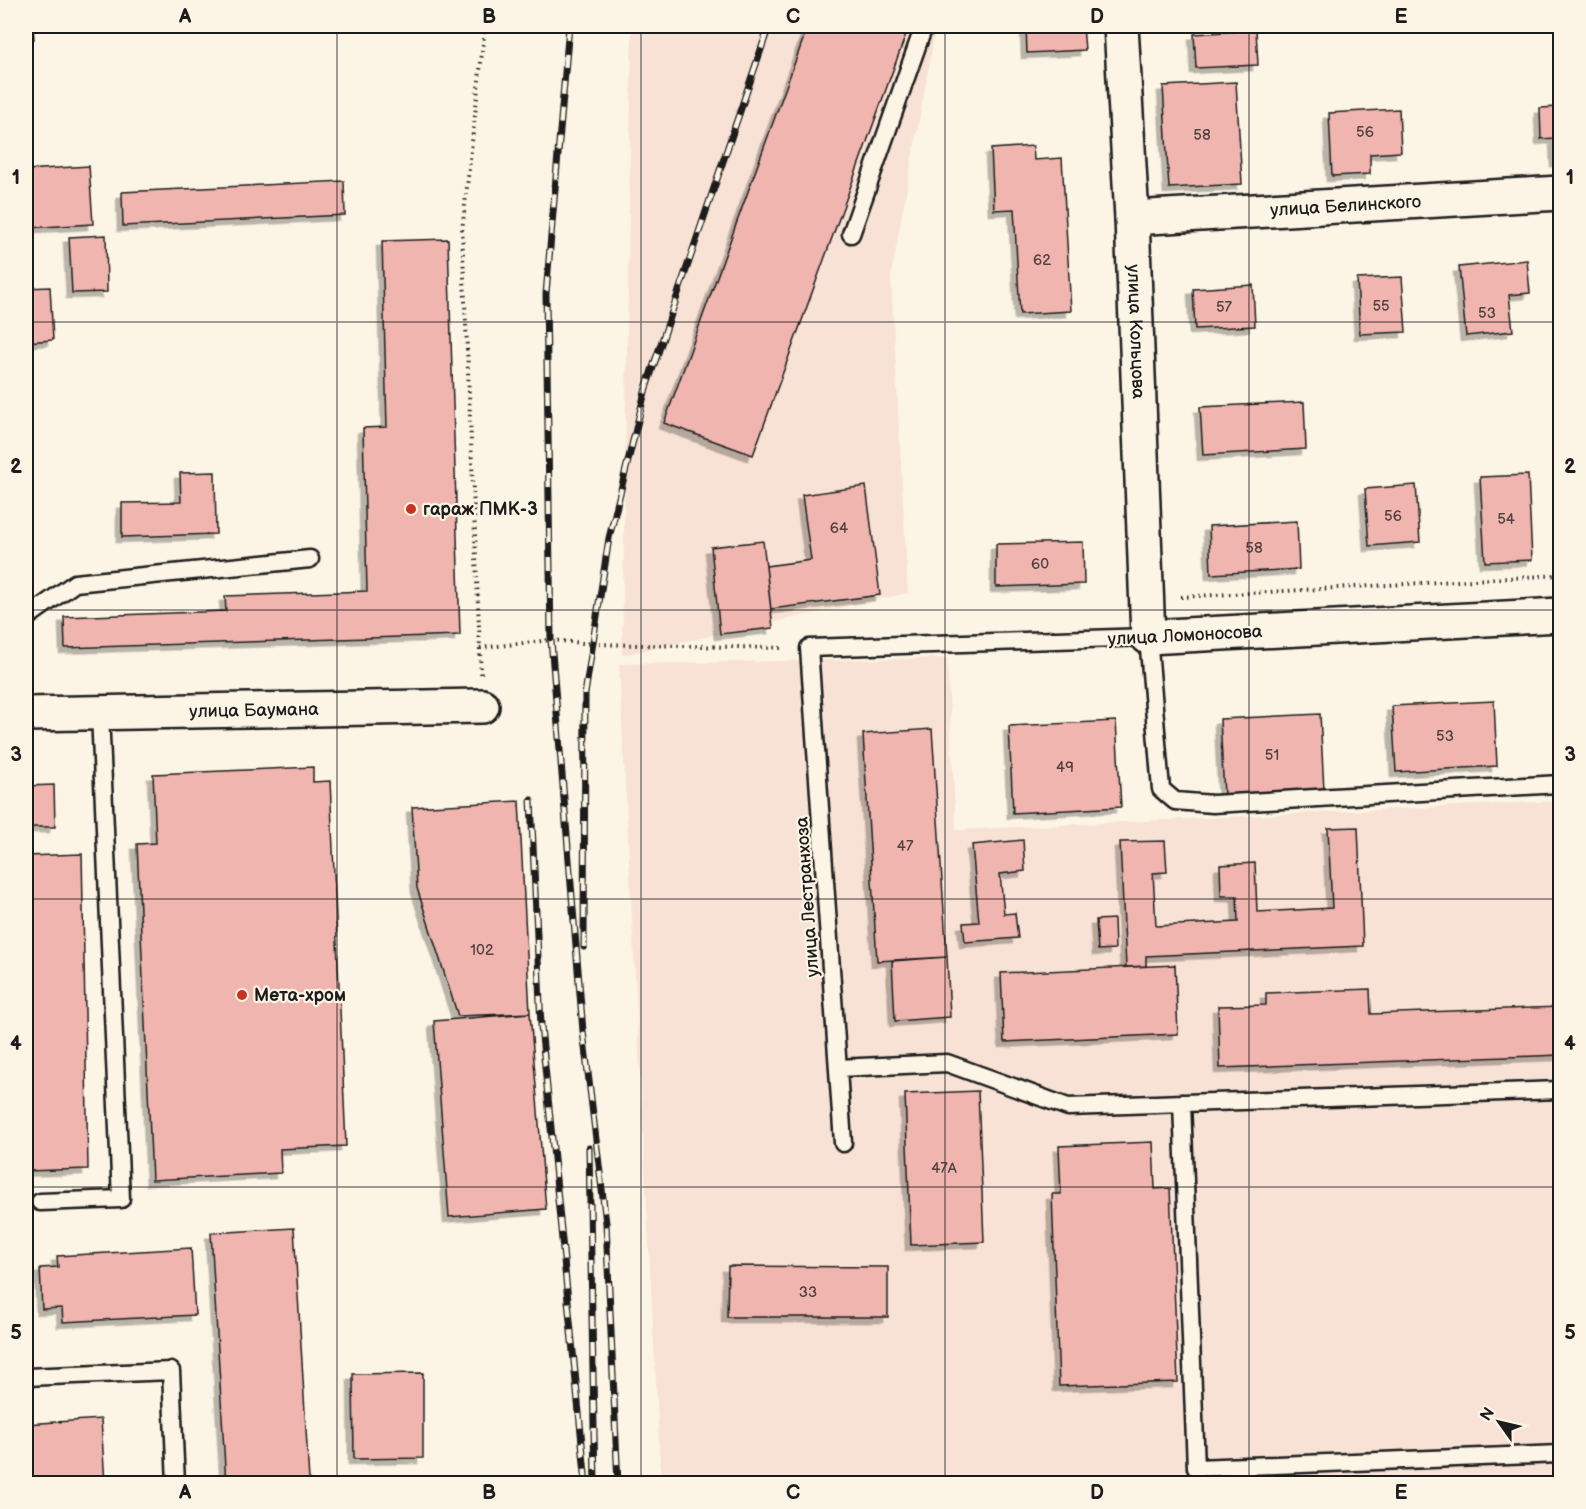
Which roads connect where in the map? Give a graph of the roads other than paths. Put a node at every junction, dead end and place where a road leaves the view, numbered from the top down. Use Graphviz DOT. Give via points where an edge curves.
graph roads {
  1 [pos="924,26"];
  2 [pos="1121,26"];
  3 [pos="1560,193"];
  4 [pos="1131,218"];
  5 [pos="851,234"];
  6 [pos="310,559"];
  7 [pos="1560,615"];
  8 [pos="26,618"];
  9 [pos="1148,637"];
  10 [pos="809,648"];
  11 [pos="482,706"];
  12 [pos="100,713"];
  13 [pos="26,714"];
  14 [pos="1560,784"];
  15 [pos="838,1068"];
  16 [pos="1560,1090"];
  17 [pos="1182,1103"];
  18 [pos="843,1143"];
  19 [pos="40,1202"];
  20 [pos="26,1377"];
  21 [pos="1560,1454"];
  22 [pos="176,1484"];
  1 -- 5 [label="lane"];
  2 -- 4 [label="street, улица Кольцова"];
  3 -- 4 [label="street, улица Белинского"];
  4 -- 9 [label="street, улица Кольцова"];
  6 -- 8 [label="lane" via="75,583"];
  7 -- 9 [label="street, улица Ломоносова"];
  9 -- 10 [label="lane, улица Ломоносова"];
  9 -- 14 [label="lane" via="1161,789 1175,801 1212,804"];
  10 -- 15 [label="lane, улица Лестранхоза"];
  11 -- 12 [label="street, улица Баумана"];
  12 -- 13 [label="street, улица Баумана"];
  12 -- 19 [label="lane" via="121,1199"];
  15 -- 17 [label="lane" via="947,1063 1068,1107"];
  15 -- 18 [label="lane, улица Лестранхоза"];
  16 -- 17 [label="lane"];
  17 -- 21 [label="lane" via="1196,1468"];
  20 -- 22 [label="lane" via="171,1371"];
}
